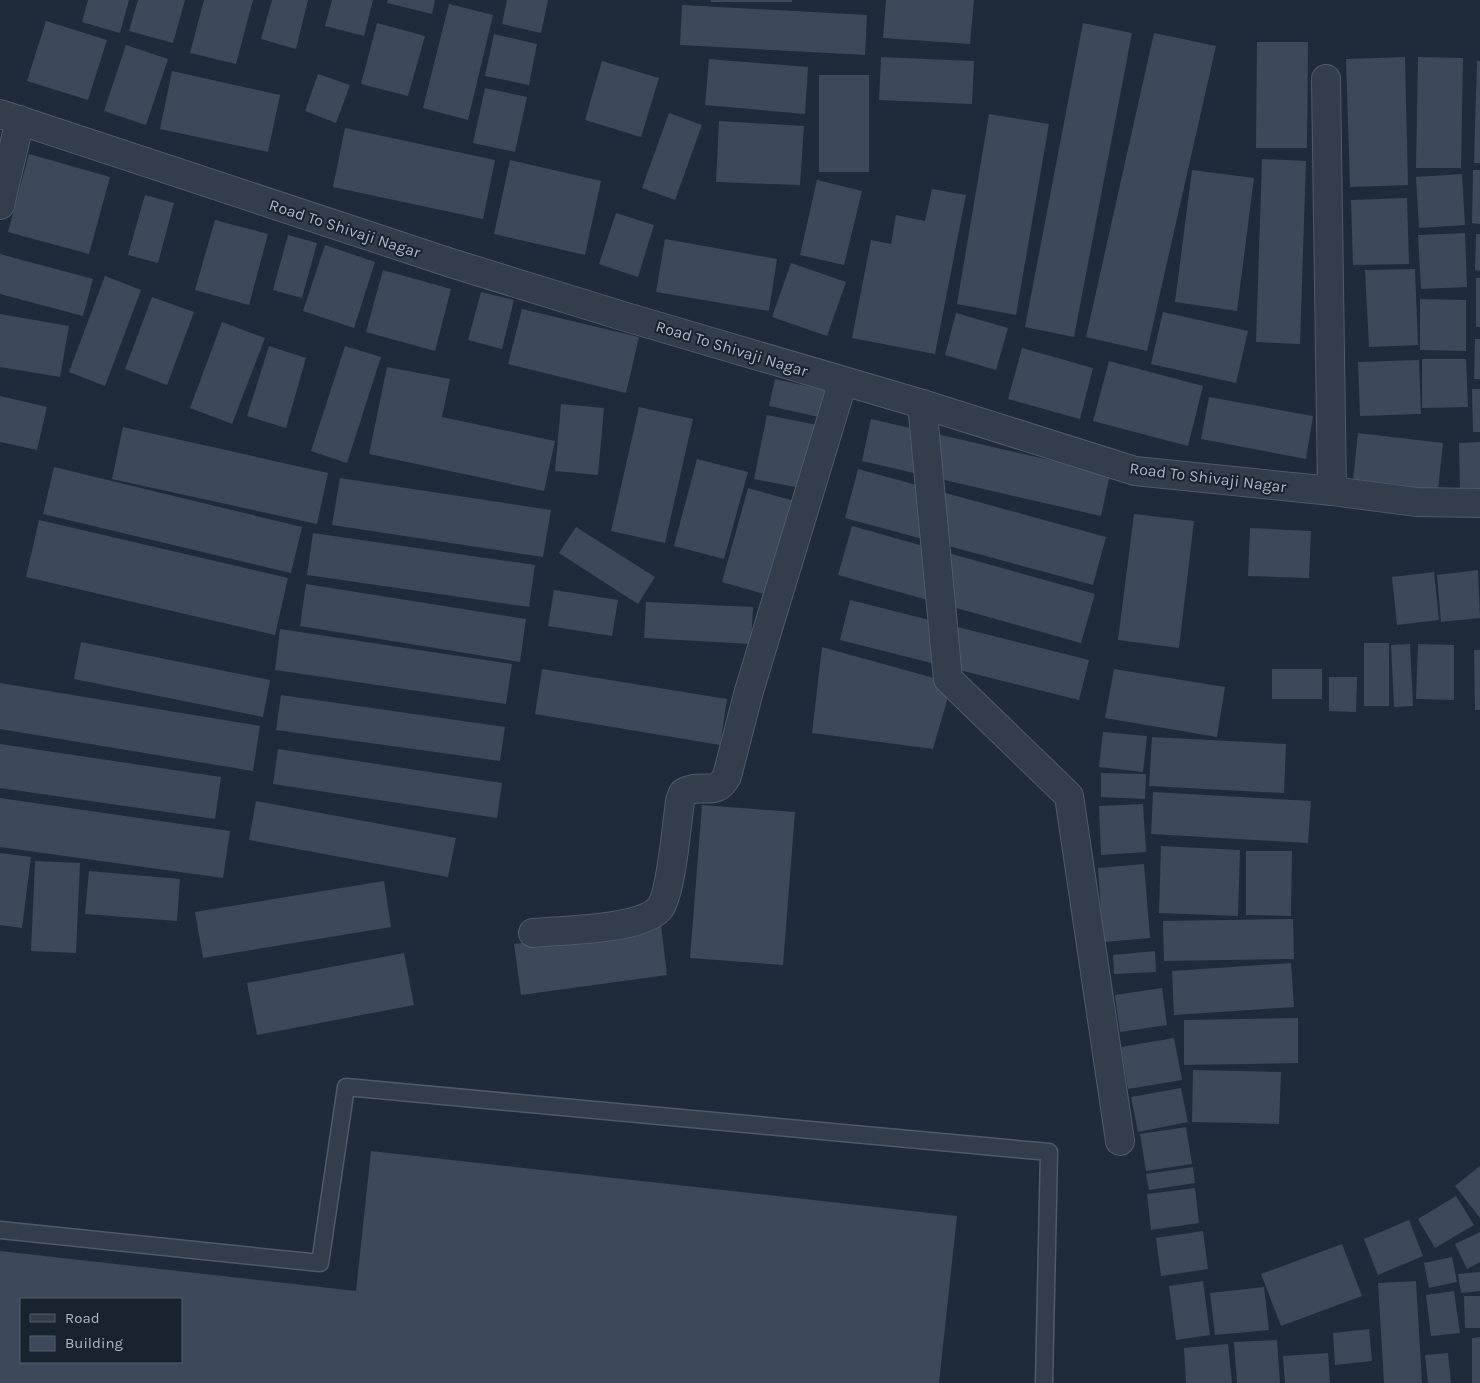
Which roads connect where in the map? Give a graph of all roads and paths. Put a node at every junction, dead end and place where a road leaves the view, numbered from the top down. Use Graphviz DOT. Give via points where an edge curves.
graph roads {
  1 [pos="1326,79"];
  2 [pos="10,117"];
  3 [pos="0,205"];
  4 [pos="843,381"];
  5 [pos="922,404"];
  6 [pos="1332,491"];
  7 [pos="1480,503"];
  8 [pos="533,933"];
  9 [pos="1120,1141"];
  10 [pos="0,1230"];
  11 [pos="1044,1383"];
  1 -- 6 [label="street"];
  2 -- 3 [label="street"];
  2 -- 4 [label="street, Road To Shivaji Nagar" via="451,263"];
  4 -- 5 [label="street, Road To Shivaji Nagar"];
  4 -- 8 [label="street" via="749,691 727,776 720,787 696,788 683,793 667,891 660,908 649,917 628,925"];
  5 -- 6 [label="street, Road To Shivaji Nagar" via="1135,471"];
  5 -- 9 [label="street" via="948,679 1069,796"];
  6 -- 7 [label="street, Road To Shivaji Nagar" via="1416,502"];
  10 -- 11 [label="lane" via="320,1263 346,1087 1049,1152"];
}
